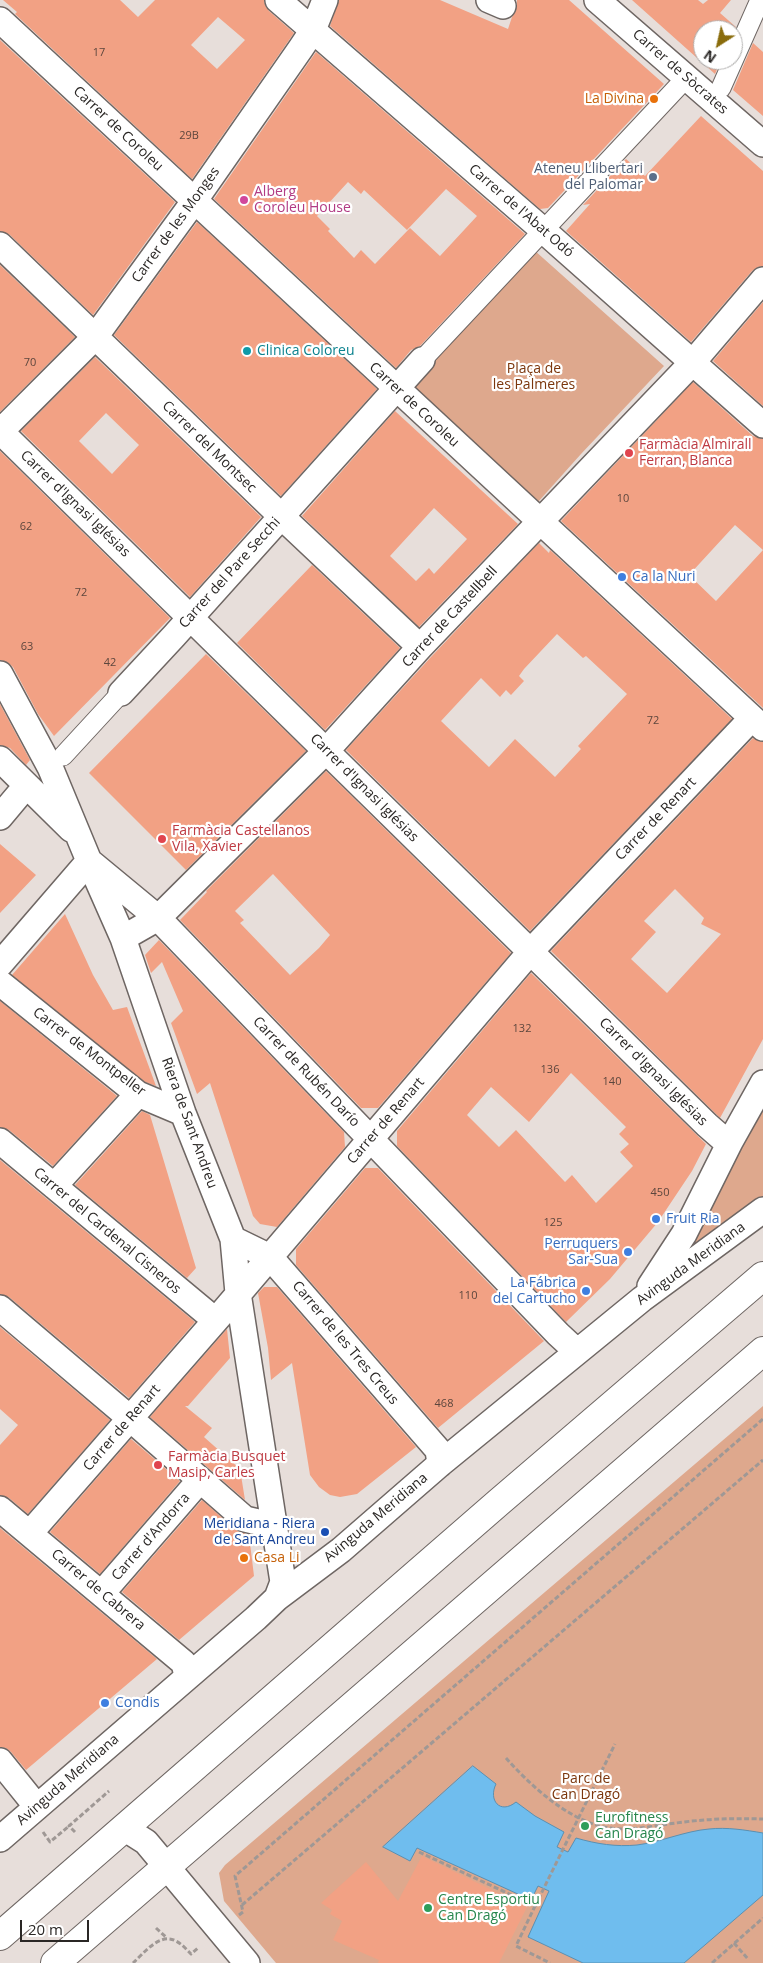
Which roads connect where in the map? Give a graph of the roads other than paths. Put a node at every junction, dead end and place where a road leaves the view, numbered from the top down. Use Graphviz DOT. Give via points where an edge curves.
graph roads {
  1 [pos="278,0"];
  2 [pos="325,0"];
  3 [pos="597,0"];
  4 [pos="760,0"];
  5 [pos="0,20"];
  6 [pos="313,30"];
  7 [pos="686,78"];
  8 [pos="721,88"];
  9 [pos="763,144"];
  10 [pos="195,200"];
  11 [pos="543,230"];
  12 [pos="0,245"];
  13 [pos="763,280"];
  14 [pos="95,337"];
  15 [pos="422,360"];
  16 [pos="693,362"];
  17 [pos="396,389"];
  18 [pos="763,425"];
  19 [pos="0,430"];
  20 [pos="281,516"];
  21 [pos="541,521"];
  22 [pos="192,617"];
  23 [pos="420,647"];
  24 [pos="0,674"];
  25 [pos="121,693"];
  26 [pos="758,723"];
  27 [pos="326,751"];
  28 [pos="63,756"];
  29 [pos="0,759"];
  30 [pos="26,786"];
  31 [pos="0,817"];
  32 [pos="79,836"];
  33 [pos="89,861"];
  34 [pos="158,918"];
  35 [pos="124,938"];
  36 [pos="531,951"];
  37 [pos="0,964"];
  38 [pos="0,983"];
  39 [pos="763,1083"];
  40 [pos="138,1094"];
  41 [pos="183,1113"];
  42 [pos="370,1139"];
  43 [pos="0,1141"];
  44 [pos="730,1142"];
  45 [pos="54,1186"];
  46 [pos="763,1210"];
  47 [pos="233,1240"];
  48 [pos="270,1257"];
  49 [pos="763,1276"];
  50 [pos="238,1293"];
  51 [pos="642,1299"];
  52 [pos="0,1308"];
  53 [pos="215,1320"];
  54 [pos="582,1348"];
  55 [pos="763,1351"];
  56 [pos="130,1418"];
  57 [pos="440,1464"];
  58 [pos="200,1480"];
  59 [pos="0,1509"];
  60 [pos="275,1526"];
  61 [pos="30,1533"];
  62 [pos="102,1593"];
  63 [pos="277,1598"];
  64 [pos="187,1676"];
  65 [pos="0,1761"];
  66 [pos="38,1817"];
  67 [pos="124,1828"];
  68 [pos="0,1839"];
  69 [pos="167,1866"];
  70 [pos="0,1936"];
  71 [pos="54,1963"];
  72 [pos="247,1963"];
  1 -- 6 [label="street, Carrer de l'Abat Odó"];
  2 -- 6 [label="street, Carrer de les Monges"];
  3 -- 7 [label="street, Carrer de Sòcrates"];
  4 -- 8 [label="street"];
  5 -- 10 [label="street, Carrer de Coroleu"];
  6 -- 10 [label="street, Carrer de les Monges"];
  6 -- 11 [label="street, Carrer de l'Abat Odó"];
  7 -- 9 [label="street, Carrer de Sòcrates"];
  7 -- 11 [label="street"];
  10 -- 14 [label="street, Carrer de les Monges"];
  10 -- 17 [label="street, Carrer de Coroleu"];
  11 -- 15 [label="street"];
  11 -- 16 [label="street, Carrer de l'Abat Odó"];
  12 -- 14 [label="street, Carrer del Montsec"];
  13 -- 16 [label="street, Carrer de Castellbell"];
  14 -- 19 [label="street, Carrer de les Monges"];
  14 -- 20 [label="street, Carrer del Montsec"];
  15 -- 17 [label="street"];
  16 -- 18 [label="street, Carrer de l'Abat Odó"];
  16 -- 21 [label="street, Carrer de Castellbell"];
  17 -- 20 [label="street, Carrer del Pare Secchi"];
  17 -- 21 [label="street, Carrer de Coroleu"];
  19 -- 22 [label="street, Carrer d'Ignasi Iglésias"];
  20 -- 22 [label="street, Carrer del Pare Secchi"];
  20 -- 23 [label="street, Carrer del Montsec"];
  21 -- 23 [label="street, Carrer de Castellbell"];
  21 -- 26 [label="street, Carrer de Coroleu"];
  22 -- 25 [label="street, Carrer del Pare Secchi"];
  22 -- 27 [label="street, Carrer d'Ignasi Iglésias"];
  23 -- 27 [label="street, Carrer de Castellbell"];
  24 -- 32 [label="street, Riera de Sant Andreu" via="50,767"];
  25 -- 28 [label="street, Carrer del Pare Secchi"];
  26 -- 36 [label="street, Carrer de Renart"];
  27 -- 34 [label="street, Carrer de Castellbell"];
  27 -- 36 [label="street, Carrer d'Ignasi Iglésias"];
  29 -- 30 [label="street"];
  30 -- 31 [label="street"];
  30 -- 32 [label="street"];
  32 -- 33 [label="street, Riera de Sant Andreu"];
  33 -- 34 [label="street, Carrer de Rubén Darío"];
  33 -- 35 [label="street, Riera de Sant Andreu"];
  33 -- 37 [label="street"];
  34 -- 35 [label="street, Carrer de Castellbell"];
  34 -- 42 [label="street, Carrer de Rubén Darío"];
  35 -- 41 [label="street, Riera de Sant Andreu"];
  36 -- 42 [label="street, Carrer de Renart"];
  36 -- 44 [label="street, Carrer d'Ignasi Iglésias" via="707,1125 723,1140"];
  38 -- 40 [label="street, Carrer de Montpeller"];
  39 -- 44 [label="street"];
  40 -- 41 [label="street, Carrer de Montpeller"];
  40 -- 45 [label="street"];
  41 -- 47 [label="street, Riera de Sant Andreu"];
  42 -- 48 [label="street, Carrer de Renart"];
  42 -- 54 [label="street, Carrer de Rubén Darío" via="558,1334 572,1347"];
  43 -- 45 [label="street, Carrer del Cardenal Cisneros"];
  44 -- 51 [label="street" via="684,1234"];
  45 -- 53 [label="street, Carrer del Cardenal Cisneros"];
  46 -- 51 [label="street, Avinguda Meridiana"];
  47 -- 48 [label="street, Carrer de les Tres Creus"];
  47 -- 50 [label="street, Riera de Sant Andreu"];
  48 -- 50 [label="street, Carrer de Renart"];
  48 -- 57 [label="street, Carrer de les Tres Creus" via="438,1450"];
  49 -- 67 [label="main road"];
  50 -- 53 [label="street, Carrer de Renart"];
  50 -- 60 [label="street, Riera de Sant Andreu"];
  51 -- 54 [label="street, Avinguda Meridiana"];
  52 -- 56 [label="street"];
  53 -- 56 [label="street, Carrer de Renart"];
  54 -- 57 [label="street, Avinguda Meridiana"];
  55 -- 69 [label="main road"];
  56 -- 58 [label="street"];
  56 -- 61 [label="street, Carrer de Renart"];
  57 -- 63 [label="street, Avinguda Meridiana" via="340,1550"];
  58 -- 60 [label="street" via="246,1519"];
  58 -- 62 [label="street, Carrer d'Andorra"];
  59 -- 61 [label="street, Carrer de Cabrera"];
  60 -- 63 [label="street, Riera de Sant Andreu" via="283,1582"];
  61 -- 62 [label="street, Carrer de Cabrera"];
  62 -- 64 [label="street, Carrer de Cabrera" via="184,1663"];
  63 -- 64 [label="street, Avinguda Meridiana"];
  64 -- 66 [label="street, Avinguda Meridiana"];
  65 -- 66 [label="street"];
  66 -- 68 [label="street, Avinguda Meridiana"];
  67 -- 69 [label="street" via="146,1842"];
  67 -- 70 [label="main road"];
  69 -- 71 [label="main road"];
  69 -- 72 [label="street"];
}
